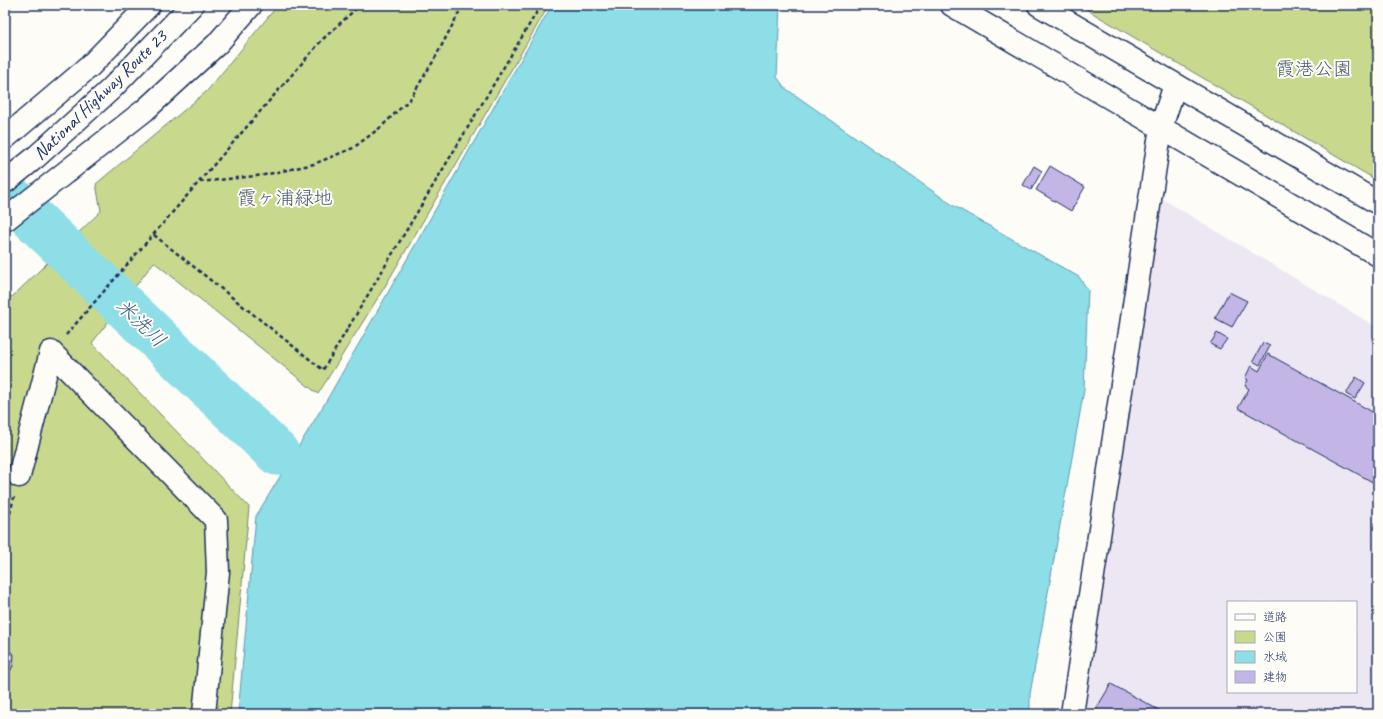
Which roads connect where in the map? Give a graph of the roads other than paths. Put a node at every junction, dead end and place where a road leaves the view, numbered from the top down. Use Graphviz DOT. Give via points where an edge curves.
graph roads {
  1 [pos="149,5"];
  2 [pos="251,5"];
  3 [pos="952,5"];
  4 [pos="1038,5"];
  5 [pos="189,9"];
  6 [pos="1175,85"];
  7 [pos="1161,127"];
  8 [pos="6,137"];
  9 [pos="5,182"];
  10 [pos="1378,203"];
  11 [pos="5,220"];
  12 [pos="1378,255"];
  13 [pos="19,476"];
  14 [pos="204,714"];
  15 [pos="1072,714"];
  1 -- 8 [label="main road, National Highway Route 23" via="90,66"];
  2 -- 11 [label="main road" via="218,44 145,110"];
  3 -- 7 [label="main road"];
  4 -- 6 [label="main road"];
  5 -- 9 [label="main road, National Highway Route 23" via="111,89"];
  6 -- 7 [label="main road"];
  6 -- 10 [label="main road"];
  7 -- 12 [label="main road"];
  7 -- 15 [label="main road"];
  13 -- 14 [label="main road" via="51,352 216,520 218,572"];
}
